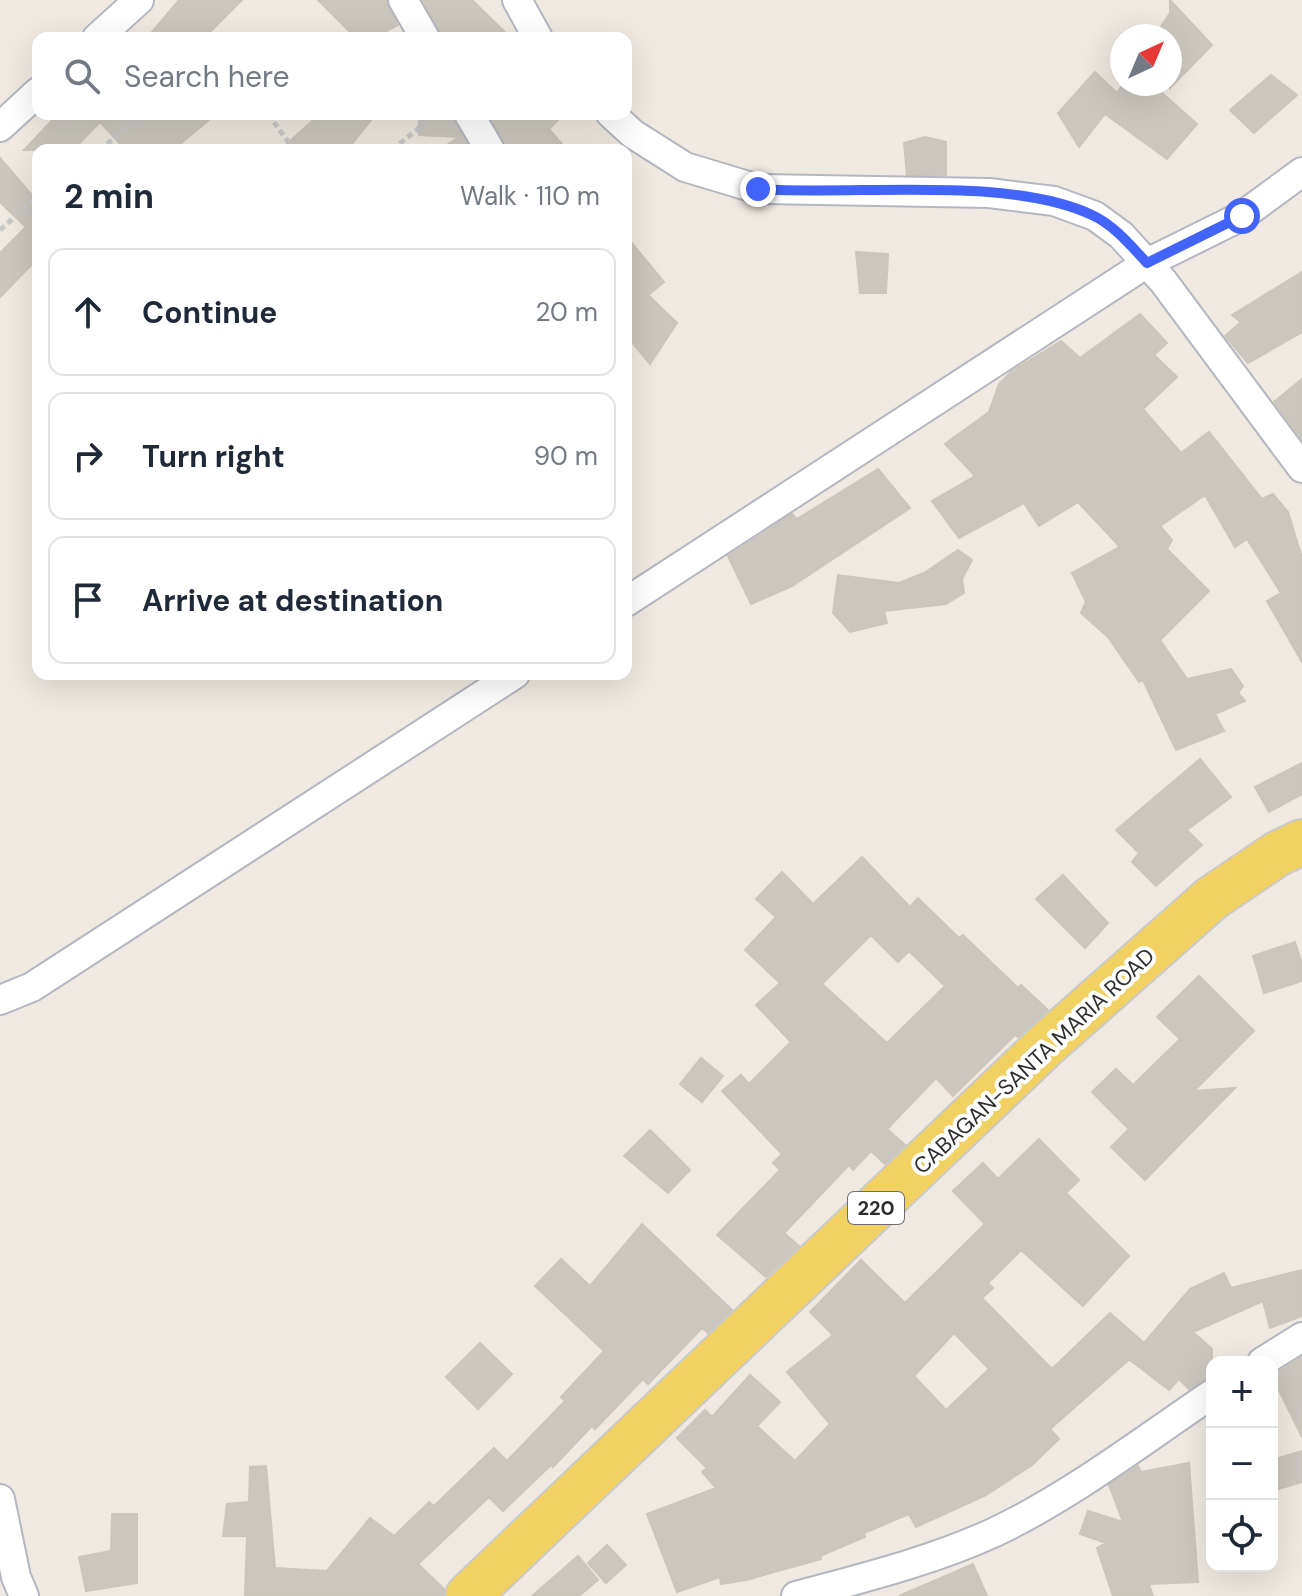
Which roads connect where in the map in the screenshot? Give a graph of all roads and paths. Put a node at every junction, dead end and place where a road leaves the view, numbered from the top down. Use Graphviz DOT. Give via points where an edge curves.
graph roads {
  1 [pos="139,0"];
  2 [pos="403,0"];
  3 [pos="517,0"];
  4 [pos="104,32"];
  5 [pos="422,32"];
  6 [pos="535,32"];
  7 [pos="32,98"];
  8 [pos="138,120"];
  9 [pos="272,120"];
  10 [pos="429,120"];
  11 [pos="472,120"];
  12 [pos="618,120"];
  13 [pos="0,127"];
  14 [pos="107,144"];
  15 [pos="290,144"];
  16 [pos="399,144"];
  17 [pos="486,144"];
  18 [pos="1302,172"];
  19 [pos="32,201"];
  20 [pos="0,230"];
  21 [pos="1147,263"];
  22 [pos="1302,468"];
  23 [pos="632,598"];
  24 [pos="506,680"];
  25 [pos="1302,842"];
  26 [pos="0,1000"];
  27 [pos="1302,1337"];
  28 [pos="1272,1356"];
  29 [pos="1206,1398"];
  30 [pos="0,1499"];
  31 [pos="24,1596"];
  32 [pos="468,1596"];
  33 [pos="796,1596"];
  1 -- 4 [label="street"];
  2 -- 5 [label="street"];
  3 -- 6 [label="street"];
  7 -- 13 [label="street"];
  8 -- 14 [label="path"];
  9 -- 15 [label="path"];
  10 -- 16 [label="path"];
  11 -- 17 [label="street"];
  12 -- 21 [label="street" via="685,167 758,189 989,193 1054,201 1095,216"];
  18 -- 21 [label="street" via="1242,216"];
  19 -- 20 [label="path"];
  21 -- 22 [label="street"];
  21 -- 23 [label="street"];
  24 -- 26 [label="street" via="32,987"];
  25 -- 32 [label="main road, CABAGAN-SANTA MARIA ROAD / 220" via="1212,898 1047,1044"];
  27 -- 28 [label="street"];
  29 -- 33 [label="street" via="995,1532 892,1570"];
  30 -- 31 [label="street"];
}
